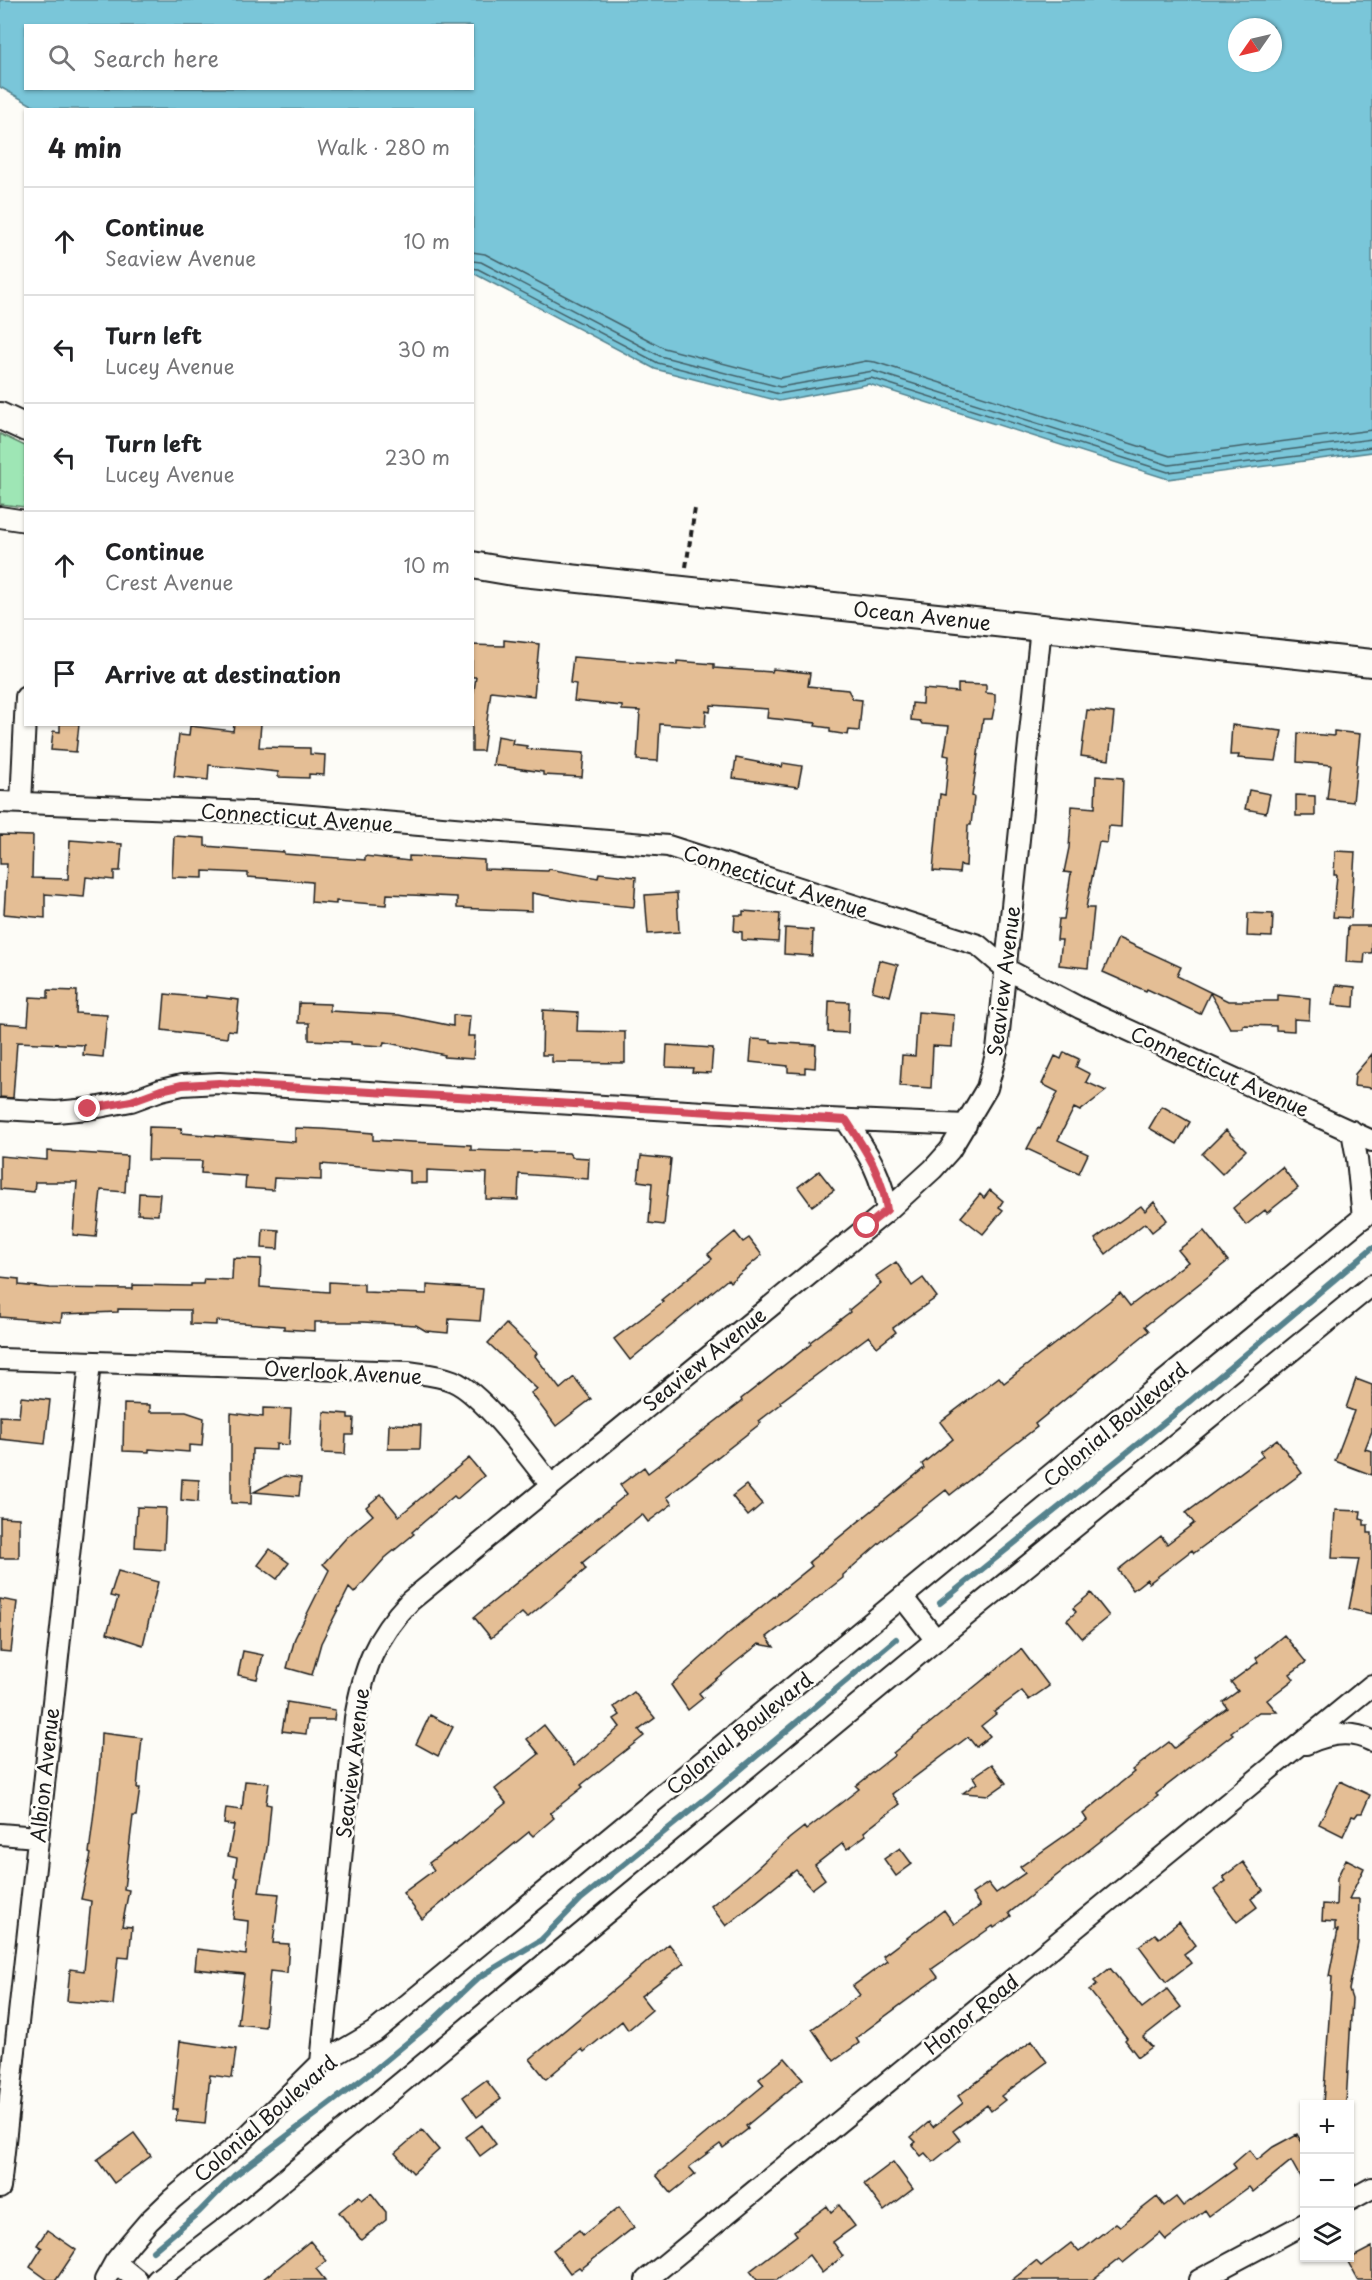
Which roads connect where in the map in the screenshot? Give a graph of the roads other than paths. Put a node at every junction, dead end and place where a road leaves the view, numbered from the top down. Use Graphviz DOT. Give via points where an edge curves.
graph roads {
  1 [pos="0,416"];
  2 [pos="24,427"];
  3 [pos="0,517"];
  4 [pos="24,521"];
  5 [pos="474,566"];
  6 [pos="1041,627"];
  7 [pos="1372,663"];
  8 [pos="25,726"];
  9 [pos="0,802"];
  10 [pos="21,803"];
  11 [pos="1006,969"];
  12 [pos="0,1109"];
  13 [pos="846,1120"];
  14 [pos="966,1125"];
  15 [pos="1352,1131"];
  16 [pos="1372,1141"];
  17 [pos="887,1210"];
  18 [pos="1368,1214"];
  19 [pos="1367,1294"];
  20 [pos="0,1359"];
  21 [pos="90,1363"];
  22 [pos="550,1484"];
  23 [pos="903,1598"];
  24 [pos="936,1640"];
  25 [pos="1372,1684"];
  26 [pos="1372,1741"];
  27 [pos="1295,1748"];
  28 [pos="0,1834"];
  29 [pos="37,1837"];
  30 [pos="321,2063"];
  31 [pos="0,2188"];
  32 [pos="1372,2188"];
  33 [pos="1354,2198"];
  34 [pos="1300,2227"];
  35 [pos="116,2262"];
  36 [pos="105,2280"];
  37 [pos="137,2280"];
  38 [pos="157,2280"];
  39 [pos="646,2280"];
  40 [pos="1199,2280"];
  1 -- 2 [label="main road"];
  3 -- 4 [label="street"];
  5 -- 6 [label="main road, Ocean Avenue"];
  6 -- 7 [label="main road, Ocean Avenue"];
  6 -- 11 [label="street, Seaview Avenue"];
  8 -- 10 [label="street"];
  9 -- 10 [label="street, Connecticut Avenue"];
  10 -- 11 [label="street, Connecticut Avenue" via="276,813 668,846 978,945"];
  11 -- 14 [label="street, Seaview Avenue" via="997,1051 987,1088"];
  11 -- 15 [label="street, Connecticut Avenue" via="1080,1008"];
  12 -- 13 [label="street" via="88,1109 182,1085 219,1083"];
  13 -- 14 [label="street"];
  13 -- 17 [label="street" via="873,1161"];
  14 -- 17 [label="street, Seaview Avenue" via="933,1169"];
  15 -- 16 [label="street, Connecticut Avenue"];
  15 -- 18 [label="street"];
  17 -- 22 [label="street, Seaview Avenue"];
  18 -- 23 [label="street, Colonial Boulevard"];
  19 -- 24 [label="street"];
  20 -- 21 [label="street, Overlook Avenue"];
  21 -- 22 [label="street, Overlook Avenue" via="408,1372 452,1380 483,1404"];
  21 -- 29 [label="street, Albion Avenue"];
  22 -- 30 [label="street, Seaview Avenue" via="410,1601 382,1635 362,1681 355,1718"];
  23 -- 24 [label="street"];
  23 -- 30 [label="street, Colonial Boulevard" via="374,2032"];
  24 -- 38 [label="street" via="233,2222"];
  25 -- 27 [label="street, Honor Road"];
  26 -- 27 [label="street, Honor Road" via="1351,1734 1338,1735"];
  27 -- 39 [label="street, Honor Road"];
  28 -- 29 [label="street"];
  29 -- 31 [label="street, Albion Avenue"];
  30 -- 35 [label="street, Colonial Boulevard" via="240,2143 149,2221"];
  32 -- 33 [label="street"];
  34 -- 40 [label="street"];
  35 -- 36 [label="street, Colonial Boulevard"];
  35 -- 37 [label="street"];
}
